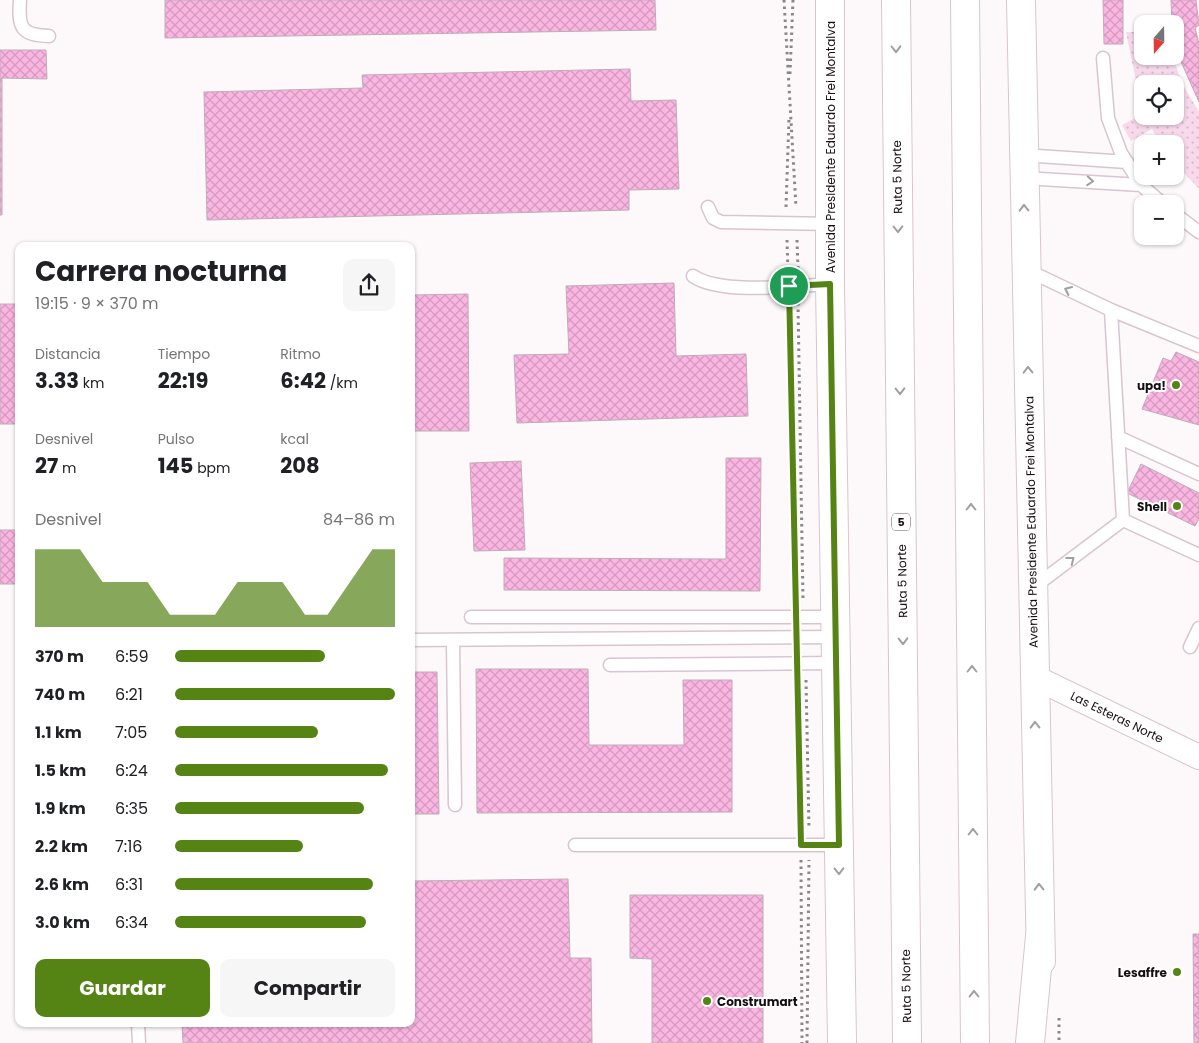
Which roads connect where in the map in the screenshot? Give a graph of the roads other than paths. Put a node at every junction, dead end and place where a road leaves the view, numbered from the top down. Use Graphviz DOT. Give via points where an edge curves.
graph roads {
  1 [pos="20,0"];
  2 [pos="830,0"];
  3 [pos="896,0"];
  4 [pos="965,0"];
  5 [pos="1021,0"];
  6 [pos="49,36"];
  7 [pos="1103,58"];
  8 [pos="1126,162"];
  9 [pos="1023,166"];
  10 [pos="1134,174"];
  11 [pos="1134,184"];
  12 [pos="1141,185"];
  13 [pos="1153,195"];
  14 [pos="708,207"];
  15 [pos="1184,221"];
  16 [pos="831,224"];
  17 [pos="1199,232"];
  18 [pos="1025,270"];
  19 [pos="693,276"];
  20 [pos="830,284"];
  21 [pos="1111,310"];
  22 [pos="1199,346"];
  23 [pos="1118,436"];
  24 [pos="1199,474"];
  25 [pos="1123,520"];
  26 [pos="1199,556"];
  27 [pos="1032,589"];
  28 [pos="471,617"];
  29 [pos="1199,628"];
  30 [pos="837,639"];
  31 [pos="415,640"];
  32 [pos="453,640"];
  33 [pos="1190,647"];
  34 [pos="610,665"];
  35 [pos="1034,677"];
  36 [pos="1199,757"];
  37 [pos="455,805"];
  38 [pos="575,845"];
  39 [pos="839,845"];
  40 [pos="1040,936"];
  41 [pos="138,1027"];
  42 [pos="139,1043"];
  43 [pos="842,1043"];
  44 [pos="907,1043"];
  45 [pos="975,1043"];
  46 [pos="1030,1043"];
  47 [pos="1043,1043"];
  1 -- 6 [label="lane" via="18,17 23,29 30,35"];
  2 -- 16 [label="main road, Avenida Presidente Eduardo Frei Montalva"];
  3 -- 44 [label="main road, Ruta 5 Norte / 5, one-way"];
  45 -- 4 [label="main road, one-way"];
  5 -- 9 [label="main road, Avenida Presidente Eduardo Frei Montalva"];
  7 -- 8 [label="lane" via="1108,118"];
  8 -- 9 [label="lane"];
  8 -- 10 [label="lane"];
  9 -- 11 [label="lane, one-way"];
  18 -- 9 [label="main road, Avenida Presidente Eduardo Frei Montalva, one-way"];
  12 -- 13 [label="lane"];
  14 -- 16 [label="lane" via="713,218 721,222"];
  15 -- 17 [label="lane"];
  16 -- 20 [label="main road, Avenida Presidente Eduardo Frei Montalva"];
  21 -- 18 [label="lane, one-way"];
  27 -- 18 [label="main road, Avenida Presidente Eduardo Frei Montalva, one-way"];
  19 -- 20 [label="lane" via="703,283 734,287"];
  20 -- 30 [label="main road, Avenida Presidente Eduardo Frei Montalva"];
  21 -- 22 [label="lane"];
  21 -- 23 [label="lane"];
  23 -- 24 [label="lane"];
  23 -- 25 [label="lane"];
  25 -- 26 [label="lane"];
  27 -- 25 [label="lane, one-way"];
  27 -- 35 [label="main road, Avenida Presidente Eduardo Frei Montalva"];
  28 -- 30 [label="lane" via="800,617"];
  29 -- 33 [label="lane"];
  30 -- 32 [label="lane"];
  30 -- 34 [label="lane" via="801,663"];
  30 -- 39 [label="main road, Avenida Presidente Eduardo Frei Montalva"];
  31 -- 32 [label="lane"];
  32 -- 37 [label="lane"];
  35 -- 36 [label="street, Las Esteras Norte"];
  40 -- 35 [label="main road, Avenida Presidente Eduardo Frei Montalva, one-way"];
  38 -- 39 [label="lane"];
  39 -- 43 [label="main road, Avenida Presidente Eduardo Frei Montalva, one-way"];
  40 -- 46 [label="main road"];
  40 -- 47 [label="main road, Avenida Presidente Eduardo Frei Montalva"];
  41 -- 42 [label="lane"];
}
